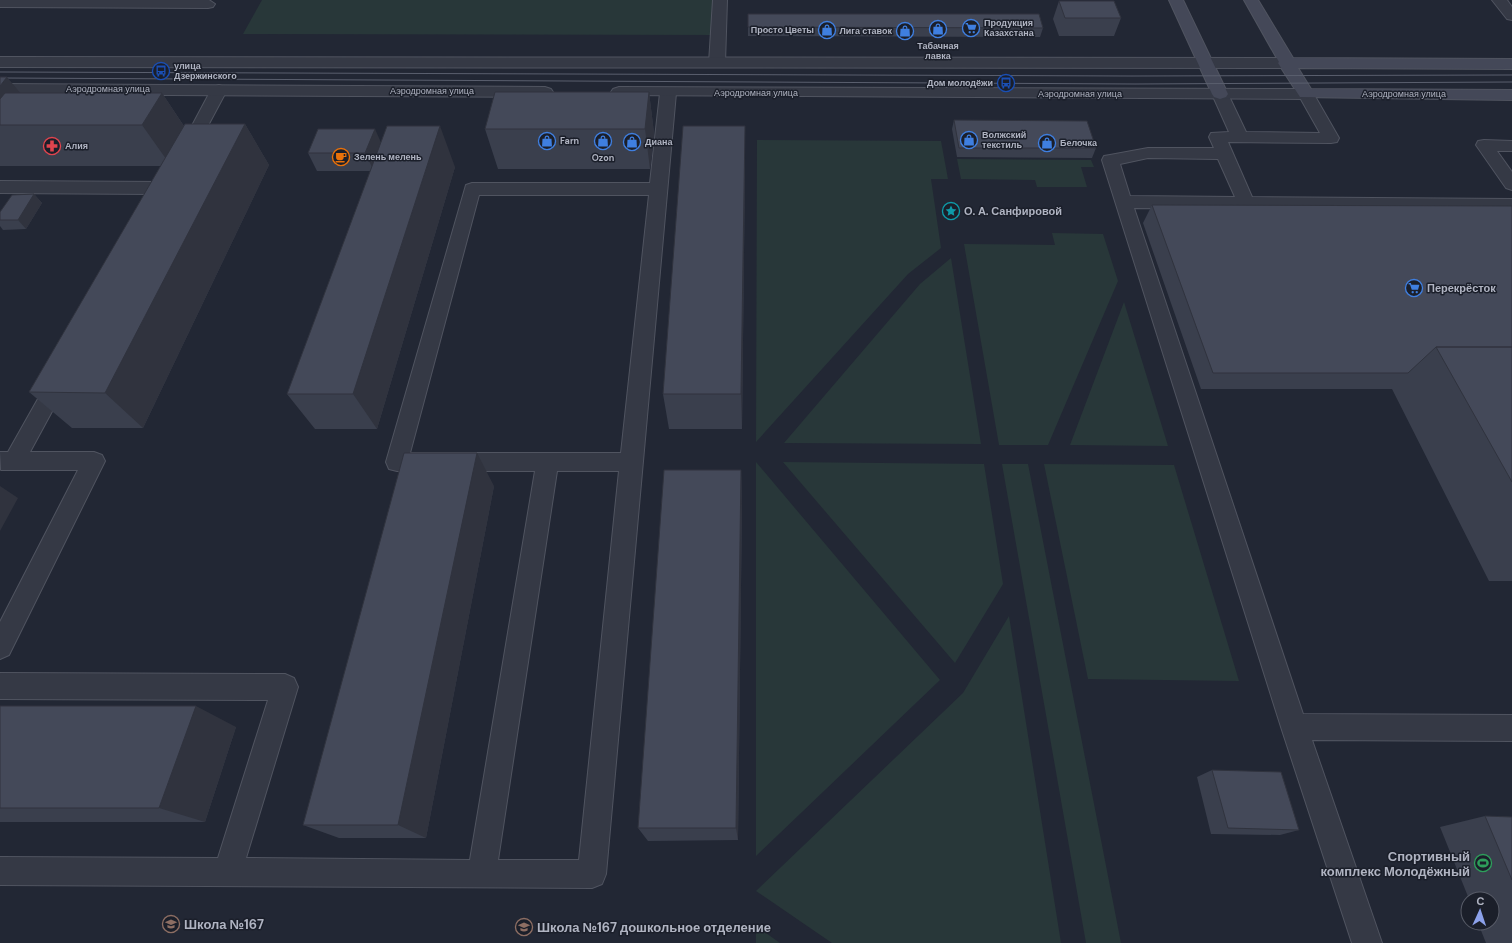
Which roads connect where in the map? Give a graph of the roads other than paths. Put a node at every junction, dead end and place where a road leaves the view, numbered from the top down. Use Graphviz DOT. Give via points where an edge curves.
graph roads {
  1 [pos="720,0"];
  2 [pos="1176,0"];
  3 [pos="1251,0"];
  4 [pos="1499,0"];
  5 [pos="0,2"];
  6 [pos="208,4"];
  7 [pos="1512,16"];
  8 [pos="0,62"];
  9 [pos="717,63"];
  10 [pos="1206,63"];
  11 [pos="1286,64"];
  12 [pos="1512,64"];
  13 [pos="0,89"];
  14 [pos="219,90"];
  15 [pos="558,92"];
  16 [pos="605,92"];
  17 [pos="668,93"];
  18 [pos="1220,94"];
  19 [pos="1306,94"];
  20 [pos="1512,95"];
  21 [pos="1240,137"];
  22 [pos="1512,146"];
  23 [pos="1224,154"];
  24 [pos="172,176"];
  25 [pos="1512,184"];
  26 [pos="0,187"];
  27 [pos="658,190"];
  28 [pos="1124,202"];
  29 [pos="1246,203"];
  30 [pos="1512,205"];
  31 [pos="150,216"];
  32 [pos="68,363"];
  33 [pos="7,461"];
  34 [pos="547,462"];
  35 [pos="630,462"];
  36 [pos="0,647"];
  37 [pos="0,686"];
  38 [pos="1294,727"];
  39 [pos="1512,728"];
  40 [pos="228,872"];
  41 [pos="482,874"];
  42 [pos="2,875"];
  43 [pos="1366,943"];
  1 -- 9 [label="street"];
  2 -- 10 [label="main road"];
  3 -- 11 [label="main road"];
  4 -- 7 [label="street"];
  5 -- 6 [label="street"];
  8 -- 9 [label="street"];
  9 -- 10 [label="street"];
  10 -- 11 [label="street"];
  10 -- 18 [label="main road"];
  11 -- 12 [label="main road"];
  11 -- 19 [label="main road"];
  13 -- 14 [label="street, Аэродромная улица"];
  14 -- 15 [label="street, Аэродромная улица"];
  14 -- 24 [label="street"];
  16 -- 17 [label="street, Аэродромная улица"];
  17 -- 18 [label="street, Аэродромная улица"];
  17 -- 27 [label="street"];
  18 -- 19 [label="street, Аэродромная улица"];
  18 -- 21 [label="street"];
  19 -- 20 [label="main road, Аэродромная улица"];
  19 -- 21 [label="street" via="1331,138"];
  21 -- 23 [label="street" via="1217,137"];
  22 -- 25 [label="street" via="1484,146"];
  23 -- 28 [label="street" via="1148,153 1110,160"];
  23 -- 29 [label="street"];
  24 -- 26 [label="street"];
  24 -- 31 [label="street"];
  27 -- 34 [label="street" via="472,189 397,462"];
  27 -- 35 [label="street"];
  28 -- 29 [label="street"];
  28 -- 38 [label="street"];
  29 -- 30 [label="street"];
  32 -- 33 [label="street"];
  33 -- 36 [label="street" via="94,461"];
  34 -- 35 [label="street"];
  34 -- 41 [label="street"];
  35 -- 41 [label="street" via="592,874"];
  37 -- 40 [label="street" via="285,687"];
  38 -- 39 [label="street"];
  38 -- 43 [label="street"];
  40 -- 41 [label="street"];
  40 -- 42 [label="street"];
}
